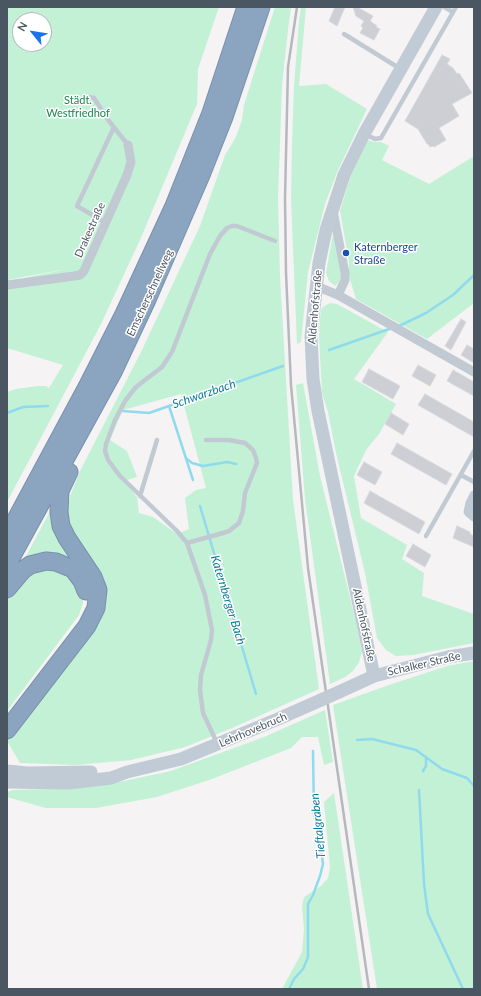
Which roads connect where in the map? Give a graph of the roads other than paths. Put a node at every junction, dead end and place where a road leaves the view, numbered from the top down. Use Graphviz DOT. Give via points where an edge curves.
graph roads {
  1 [pos="246,7"];
  2 [pos="260,7"];
  3 [pos="436,7"];
  4 [pos="444,7"];
  5 [pos="456,7"];
  6 [pos="453,12"];
  7 [pos="344,34"];
  8 [pos="401,69"];
  9 [pos="84,96"];
  10 [pos="114,128"];
  11 [pos="364,134"];
  12 [pos="128,145"];
  13 [pos="332,208"];
  14 [pos="107,223"];
  15 [pos="275,241"];
  16 [pos="7,284"];
  17 [pos="316,286"];
  18 [pos="338,295"];
  19 [pos="113,372"];
  20 [pos="474,372"];
  21 [pos="157,440"];
  22 [pos="206,440"];
  23 [pos="474,451"];
  24 [pos="461,475"];
  25 [pos="474,482"];
  26 [pos="474,495"];
  27 [pos="140,496"];
  28 [pos="474,517"];
  29 [pos="7,536"];
  30 [pos="426,536"];
  31 [pos="187,543"];
  32 [pos="7,565"];
  33 [pos="7,589"];
  34 [pos="474,654"];
  35 [pos="374,676"];
  36 [pos="7,718"];
  37 [pos="7,730"];
  38 [pos="217,745"];
  39 [pos="7,771"];
  40 [pos="127,772"];
  41 [pos="7,782"];
  1 -- 29 [label="highway, Emscherschnellweg" via="211,113 174,206 124,314"];
  2 -- 19 [label="highway, Emscherschnellweg" via="226,110 201,175"];
  3 -- 8 [label="street, Aldenhofstraße"];
  4 -- 6 [label="lane"];
  5 -- 6 [label="lane"];
  6 -- 11 [label="lane" via="381,138 375,139"];
  7 -- 8 [label="lane"];
  8 -- 11 [label="street, Aldenhofstraße"];
  9 -- 10 [label="lane" via="94,98"];
  10 -- 12 [label="lane"];
  10 -- 14 [label="lane" via="77,206"];
  11 -- 13 [label="street, Aldenhofstraße" via="344,175"];
  12 -- 14 [label="street, Drakestraße" via="131,162"];
  13 -- 17 [label="street, Aldenhofstraße"];
  13 -- 18 [label="street" via="345,273 345,280"];
  14 -- 16 [label="street, Drakestraße" via="87,268 80,274"];
  15 -- 27 [label="lane" via="237,226 224,231 210,254 167,360 136,387 118,413 106,444 106,454 120,476"];
  17 -- 18 [label="street"];
  17 -- 35 [label="street, Aldenhofstraße" via="311,336 313,379"];
  18 -- 20 [label="street"];
  19 -- 32 [label="highway, Emscherschnellweg"];
  19 -- 37 [label="highway" via="104,400 60,491 61,526 93,577 98,590 96,608 87,626"];
  21 -- 27 [label="lane"];
  22 -- 31 [label="lane" via="229,440 246,444 253,450 256,458 255,467 245,493 241,519 236,526 223,533"];
  23 -- 24 [label="lane"];
  24 -- 25 [label="lane"];
  24 -- 30 [label="lane"];
  26 -- 28 [label="street" via="468,512"];
  27 -- 31 [label="lane" via="178,531"];
  31 -- 38 [label="lane" via="205,595 212,630 200,690 203,713"];
  33 -- 36 [label="highway" via="30,565 46,561 56,562 78,574 86,589 87,601 86,611 70,638"];
  34 -- 35 [label="street, Schalker Straße" via="448,657"];
  35 -- 38 [label="street, Lehrhovebruch, bridge"];
  38 -- 40 [label="street, Lehrhovebruch" via="181,758"];
  39 -- 40 [label="street, Lehrhovebruch"];
  40 -- 41 [label="street, Lehrhovebruch" via="111,778 69,783"];
}
